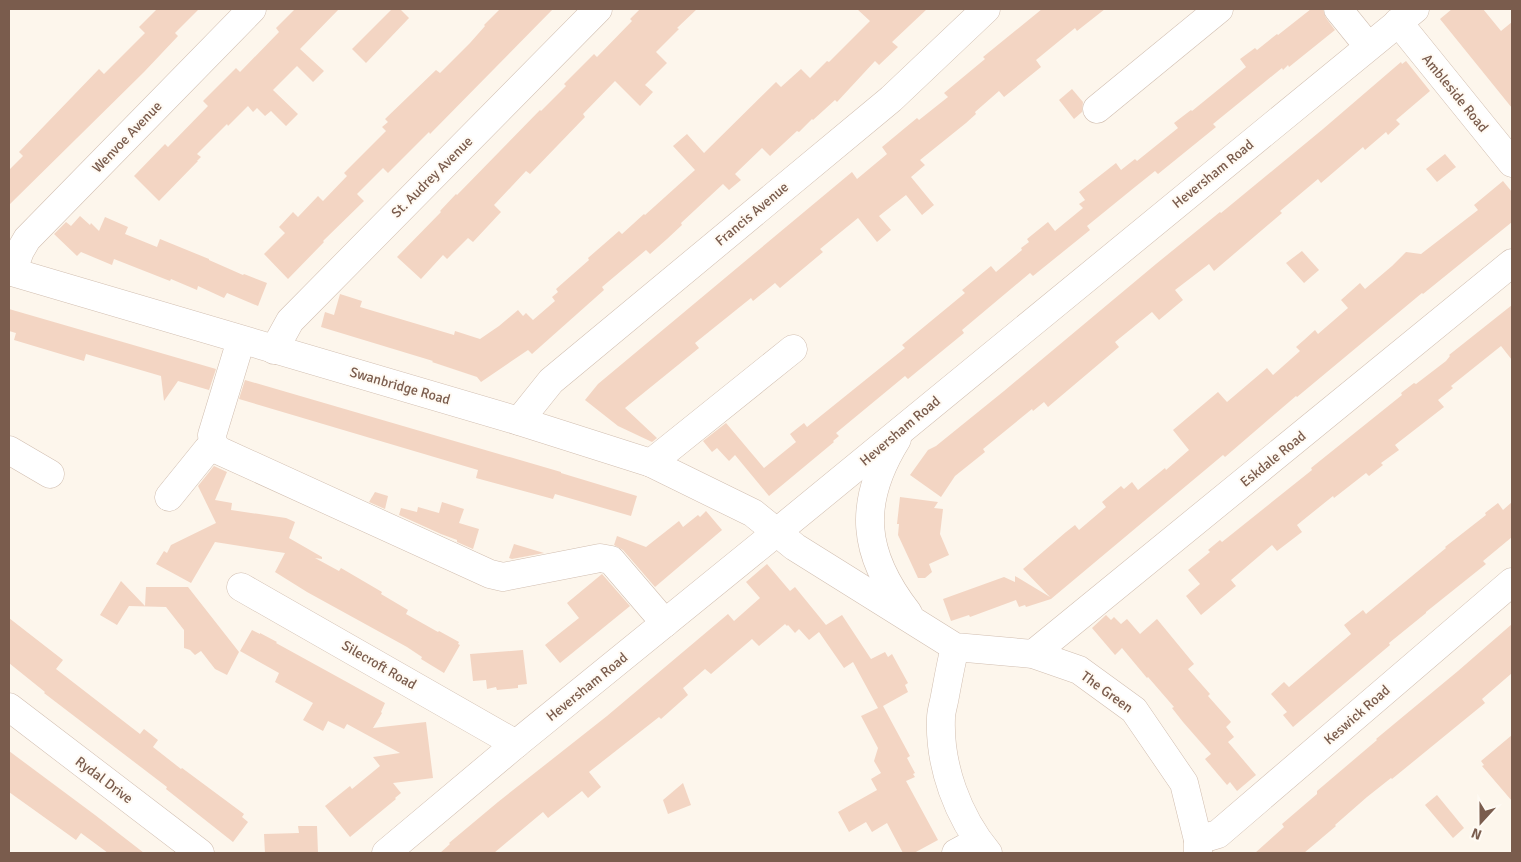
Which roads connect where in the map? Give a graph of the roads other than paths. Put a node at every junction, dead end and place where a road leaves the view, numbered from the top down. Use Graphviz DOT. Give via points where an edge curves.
graph roads {
  1 [pos="252,9"];
  2 [pos="598,9"];
  3 [pos="986,9"];
  4 [pos="1219,9"];
  5 [pos="1338,9"];
  6 [pos="1407,16"];
  7 [pos="1368,46"];
  8 [pos="1096,109"];
  9 [pos="1512,163"];
  10 [pos="1512,263"];
  11 [pos="10,272"];
  12 [pos="241,340"];
  13 [pos="793,349"];
  14 [pos="274,350"];
  15 [pos="519,421"];
  16 [pos="906,425"];
  17 [pos="213,445"];
  18 [pos="9,450"];
  19 [pos="651,463"];
  20 [pos="50,474"];
  21 [pos="169,497"];
  22 [pos="777,532"];
  23 [pos="1512,582"];
  24 [pos="241,586"];
  25 [pos="665,623"];
  26 [pos="916,623"];
  27 [pos="955,647"];
  28 [pos="1033,654"];
  29 [pos="9,707"];
  30 [pos="516,744"];
  31 [pos="1198,847"];
  32 [pos="974,849"];
  33 [pos="200,853"];
  34 [pos="386,853"];
  1 -- 11 [label="street, Wenvoe Avenue" via="27,239"];
  2 -- 14 [label="street, St. Audrey Avenue" via="290,322"];
  3 -- 15 [label="street, Francis Avenue" via="890,99 551,381"];
  4 -- 8 [label="street"];
  5 -- 7 [label="street"];
  6 -- 7 [label="street, Heversham Road"];
  6 -- 9 [label="street, Ambleside Road"];
  7 -- 16 [label="street, Heversham Road"];
  10 -- 28 [label="street, Eskdale Road"];
  11 -- 12 [label="street, Swanbridge Road"];
  12 -- 14 [label="street, Swanbridge Road"];
  12 -- 17 [label="street" via="212,434"];
  13 -- 19 [label="street"];
  14 -- 15 [label="street, Swanbridge Road"];
  15 -- 19 [label="street, Swanbridge Road"];
  16 -- 22 [label="street, Heversham Road"];
  16 -- 26 [label="street, The Green" via="880,471 870,510 870,531 882,573 895,597"];
  17 -- 21 [label="street"];
  17 -- 25 [label="street" via="490,574 503,576 600,558 611,560"];
  18 -- 20 [label="street"];
  19 -- 22 [label="street, Swanbridge Road" via="753,514"];
  22 -- 25 [label="street, Heversham Road"];
  22 -- 26 [label="street, The Green" via="795,547"];
  23 -- 31 [label="street, Keswick Road" via="1218,834"];
  24 -- 30 [label="street, Silecroft Road"];
  25 -- 30 [label="street, Heversham Road"];
  26 -- 27 [label="street, The Green"];
  27 -- 28 [label="street, The Green"];
  27 -- 32 [label="street" via="941,718 942,751"];
  28 -- 31 [label="street, The Green" via="1079,670 1134,710 1184,783"];
  29 -- 33 [label="street, Rydal Drive"];
  30 -- 34 [label="street, Heversham Road"];
}
